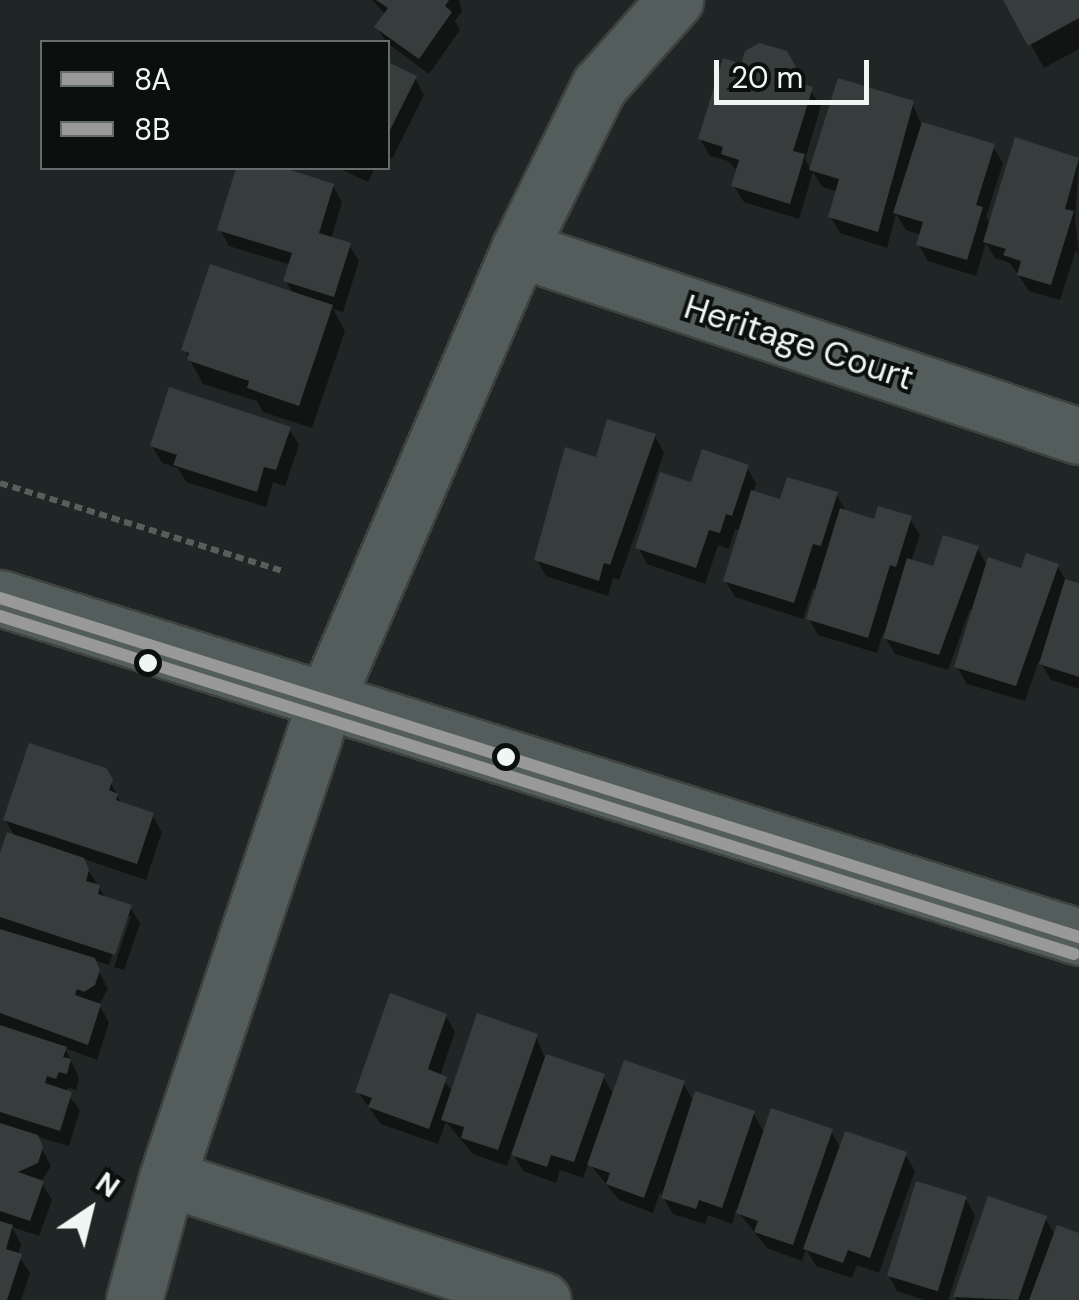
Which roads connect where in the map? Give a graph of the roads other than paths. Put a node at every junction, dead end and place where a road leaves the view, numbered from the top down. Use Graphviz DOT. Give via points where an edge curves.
graph roads {
  1 [pos="675,0"];
  2 [pos="519,249"];
  3 [pos="1079,436"];
  4 [pos="0,598"];
  5 [pos="325,702"];
  6 [pos="1079,937"];
  7 [pos="167,1178"];
  8 [pos="134,1300"];
  9 [pos="543,1300"];
  1 -- 2 [label="street" via="599,86"];
  2 -- 3 [label="street, Heritage Court"];
  2 -- 5 [label="street"];
  4 -- 5 [label="street"];
  5 -- 6 [label="street"];
  5 -- 7 [label="street"];
  7 -- 8 [label="street"];
  7 -- 9 [label="street"];
}
